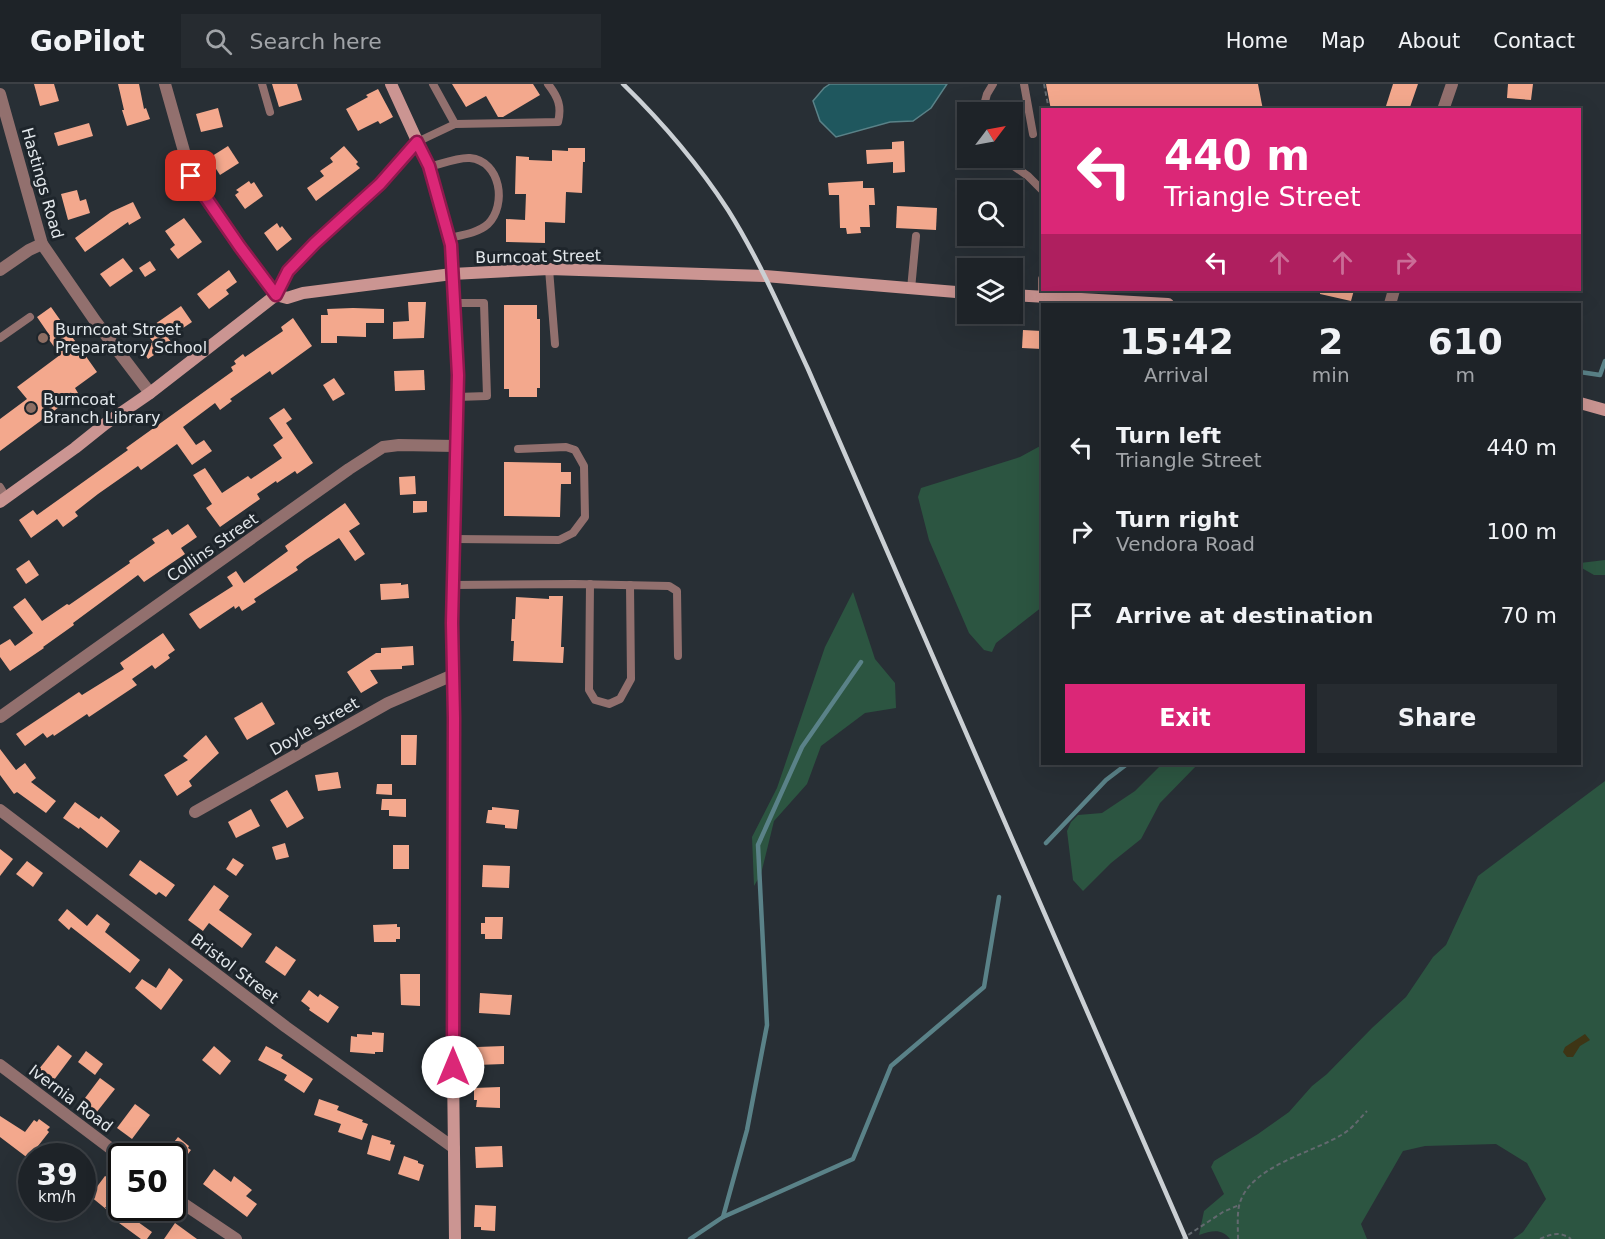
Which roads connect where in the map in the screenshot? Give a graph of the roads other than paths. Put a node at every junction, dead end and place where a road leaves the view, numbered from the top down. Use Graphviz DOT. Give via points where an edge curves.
graph roads {
  1 [pos="165,84"];
  2 [pos="262,84"];
  3 [pos="391,84"];
  4 [pos="433,84"];
  5 [pos="548,84"];
  6 [pos="993,84"];
  7 [pos="1024,84"];
  8 [pos="1452,84"];
  9 [pos="0,94"];
  10 [pos="985,102"];
  11 [pos="1444,108"];
  12 [pos="270,112"];
  13 [pos="455,124"];
  14 [pos="1033,134"];
  15 [pos="417,142"];
  16 [pos="429,166"];
  17 [pos="1016,168"];
  18 [pos="1041,189"];
  19 [pos="916,236"];
  20 [pos="449,238"];
  21 [pos="42,244"];
  22 [pos="549,269"];
  23 [pos="0,270"];
  24 [pos="452,274"];
  25 [pos="911,289"];
  26 [pos="1041,291"];
  27 [pos="957,292"];
  28 [pos="276,295"];
  29 [pos="1023,296"];
  30 [pos="1041,297"];
  31 [pos="454,303"];
  32 [pos="1150,303"];
  33 [pos="30,317"];
  34 [pos="0,338"];
  35 [pos="555,344"];
  36 [pos="150,393"];
  37 [pos="457,397"];
  38 [pos="1581,403"];
  39 [pos="1605,410"];
  40 [pos="456,446"];
  41 [pos="518,449"];
  42 [pos="2,495"];
  43 [pos="454,539"];
  44 [pos="590,584"];
  45 [pos="453,585"];
  46 [pos="630,585"];
  47 [pos="678,656"];
  48 [pos="453,675"];
  49 [pos="0,717"];
  50 [pos="0,810"];
  51 [pos="195,812"];
  52 [pos="0,1065"];
  53 [pos="108,1146"];
  54 [pos="454,1148"];
  55 [pos="186,1205"];
  56 [pos="236,1239"];
  57 [pos="455,1239"];
  1 -- 28 [label="street" via="191,176"];
  2 -- 12 [label="lane"];
  3 -- 15 [label="main road"];
  4 -- 13 [label="lane"];
  5 -- 13 [label="lane" via="561,111 558,122"];
  6 -- 10 [label="lane"];
  7 -- 14 [label="lane"];
  8 -- 11 [label="street"];
  9 -- 21 [label="street, Hastings Road"];
  13 -- 15 [label="lane"];
  15 -- 16 [label="main road"];
  15 -- 28 [label="street" via="380,184 288,271"];
  16 -- 20 [label="main road"];
  16 -- 20 [label="lane" via="469,158 488,167 497,183 497,211 487,225"];
  17 -- 18 [label="lane"];
  19 -- 25 [label="lane"];
  20 -- 24 [label="main road"];
  21 -- 23 [label="street"];
  21 -- 36 [label="street, Hastings Road"];
  22 -- 24 [label="main road, Burncoat Street"];
  22 -- 25 [label="main road, Burncoat Street" via="765,276"];
  22 -- 35 [label="lane"];
  24 -- 28 [label="main road, Burncoat Street" via="288,298"];
  24 -- 31 [label="main road"];
  25 -- 27 [label="main road, Burncoat Street"];
  26 -- 30 [label="lane"];
  28 -- 36 [label="main road"];
  29 -- 30 [label="main road"];
  30 -- 32 [label="main road"];
  31 -- 37 [label="main road"];
  31 -- 37 [label="lane" via="483,303 487,396"];
  33 -- 34 [label="lane"];
  36 -- 42 [label="main road"];
  37 -- 40 [label="main road"];
  38 -- 39 [label="main road"];
  40 -- 43 [label="main road"];
  40 -- 49 [label="street, Collins Street" via="383,447"];
  41 -- 43 [label="lane" via="575,450 584,466 585,517 573,533 559,540"];
  43 -- 45 [label="main road"];
  44 -- 45 [label="lane"];
  44 -- 46 [label="lane"];
  44 -- 46 [label="lane" via="589,690 595,700 609,704 620,699 631,679"];
  45 -- 48 [label="main road"];
  46 -- 47 [label="lane" via="669,586 678,591"];
  48 -- 51 [label="street, Doyle Street" via="388,703"];
  48 -- 54 [label="main road"];
  50 -- 54 [label="street, Bristol Street" via="286,1027"];
  52 -- 53 [label="street, Ivernia Road"];
  54 -- 57 [label="main road"];
  55 -- 56 [label="street"];
}
